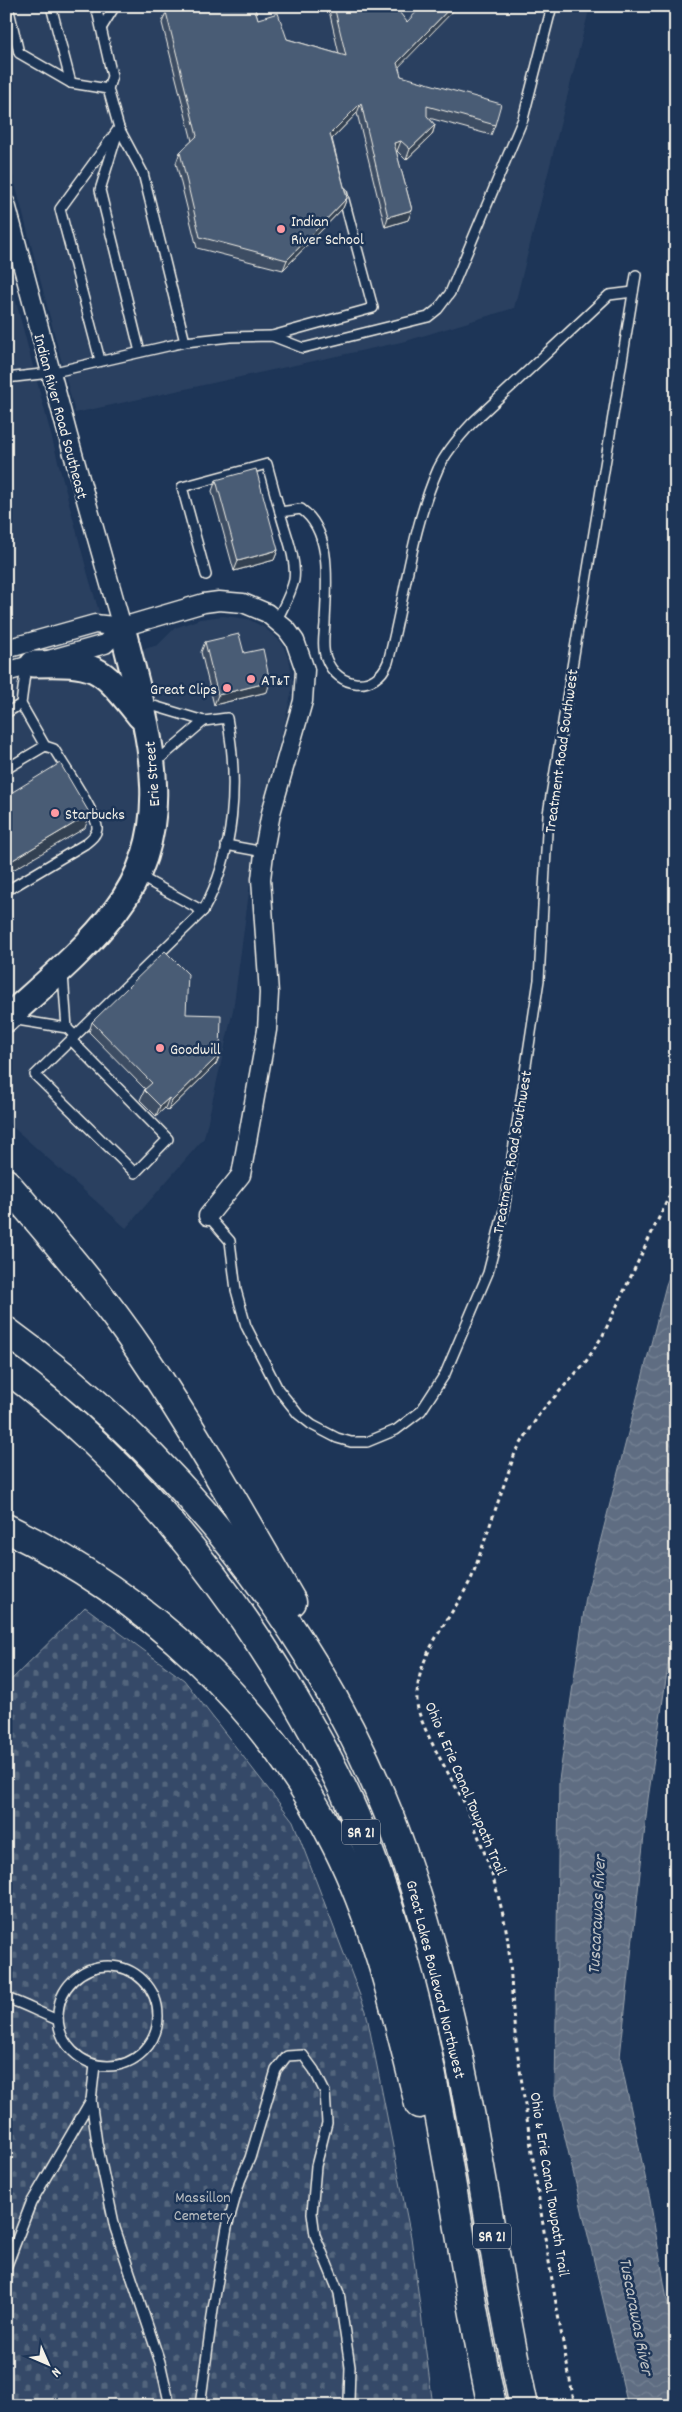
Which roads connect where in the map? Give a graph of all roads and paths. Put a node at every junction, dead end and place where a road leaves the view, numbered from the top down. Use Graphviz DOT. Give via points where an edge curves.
graph roads {
  1 [pos="8,6"];
  2 [pos="51,6"];
  3 [pos="96,6"];
  4 [pos="115,6"];
  5 [pos="552,6"];
  6 [pos="102,27"];
  7 [pos="71,83"];
  8 [pos="108,89"];
  9 [pos="119,128"];
  10 [pos="340,183"];
  11 [pos="6,204"];
  12 [pos="636,275"];
  13 [pos="633,292"];
  14 [pos="272,336"];
  15 [pos="185,342"];
  16 [pos="140,352"];
  17 [pos="100,360"];
  18 [pos="50,373"];
  19 [pos="6,378"];
  20 [pos="280,512"];
  21 [pos="206,576"];
  22 [pos="277,620"];
  23 [pos="122,627"];
  24 [pos="6,649"];
  25 [pos="30,665"];
  26 [pos="6,672"];
  27 [pos="21,704"];
  28 [pos="143,712"];
  29 [pos="6,714"];
  30 [pos="204,721"];
  31 [pos="45,746"];
  32 [pos="153,765"];
  33 [pos="6,769"];
  34 [pos="226,845"];
  35 [pos="264,852"];
  36 [pos="136,874"];
  37 [pos="6,891"];
  38 [pos="202,911"];
  39 [pos="63,966"];
  40 [pos="7,1019"];
  41 [pos="67,1028"];
  42 [pos="73,1038"];
  43 [pos="676,1182"];
  44 [pos="6,1183"];
  45 [pos="208,1216"];
  46 [pos="6,1331"];
  47 [pos="6,1368"];
  48 [pos="6,1528"];
  49 [pos="6,1998"];
  50 [pos="58,2020"];
  51 [pos="95,2065"];
  52 [pos="460,2066"];
  53 [pos="91,2100"];
  54 [pos="465,2260"];
  55 [pos="6,2268"];
  56 [pos="170,2406"];
  57 [pos="200,2406"];
  58 [pos="346,2406"];
  59 [pos="492,2406"];
  60 [pos="524,2406"];
  61 [pos="575,2406"];
  1 -- 7 [label="lane" via="19,53"];
  2 -- 7 [label="lane"];
  3 -- 6 [label="lane"];
  4 -- 6 [label="lane"];
  5 -- 14 [label="lane" via="522,119 450,293 438,309 423,320 303,348"];
  6 -- 8 [label="lane" via="112,76"];
  7 -- 8 [label="lane"];
  8 -- 9 [label="lane"];
  9 -- 15 [label="lane" via="143,173"];
  9 -- 16 [label="lane" via="100,190"];
  9 -- 17 [label="lane" via="60,209"];
  10 -- 14 [label="lane" via="373,308"];
  11 -- 18 [label="street, Indian River Road Southeast"];
  12 -- 13 [label="lane, Treatment Road Southwest"];
  13 -- 20 [label="lane" via="609,295 472,423 452,446 439,469 420,524 388,662 373,681 362,684 346,682 328,663 324,645 326,576 318,530 311,516 301,509"];
  13 -- 45 [label="lane, Treatment Road Southwest" via="548,814 539,980 504,1210 488,1273 445,1374 421,1410 396,1430 368,1442 337,1438 298,1414 278,1389 246,1326 236,1290 230,1241"];
  14 -- 15 [label="lane"];
  15 -- 16 [label="lane"];
  16 -- 17 [label="lane"];
  17 -- 18 [label="lane"];
  18 -- 19 [label="lane"];
  18 -- 23 [label="street, Indian River Road Southeast"];
  20 -- 21 [label="lane" via="267,464 182,487"];
  20 -- 22 [label="lane" via="293,561 294,579"];
  22 -- 23 [label="street, Treatment Road Southwest" via="243,603 219,601"];
  22 -- 35 [label="street, Treatment Road Southwest" via="298,648 306,685 271,813"];
  23 -- 24 [label="street" via="95,624"];
  23 -- 25 [label="street" via="105,644"];
  23 -- 28 [label="street, Erie Street"];
  25 -- 26 [label="street"];
  25 -- 27 [label="lane"];
  25 -- 28 [label="street" via="72,663 95,670"];
  27 -- 29 [label="lane"];
  27 -- 31 [label="lane"];
  28 -- 30 [label="lane"];
  28 -- 32 [label="street, Erie Street"];
  30 -- 32 [label="lane"];
  30 -- 34 [label="lane" via="227,718 233,750 231,812"];
  31 -- 33 [label="lane"];
  31 -- 37 [label="lane" via="54,749 94,814 97,829 85,844"];
  32 -- 36 [label="street, Erie Street" via="154,817 147,848"];
  34 -- 35 [label="lane"];
  34 -- 38 [label="lane" via="214,890"];
  35 -- 45 [label="street, Treatment Road Southwest" via="261,879 269,993 267,1030 241,1175"];
  36 -- 38 [label="lane"];
  36 -- 39 [label="street, Erie Street" via="115,912"];
  38 -- 42 [label="lane"];
  39 -- 40 [label="street, Erie Street"];
  39 -- 41 [label="lane"];
  40 -- 41 [label="lane"];
  41 -- 42 [label="lane"];
  42 -- 42 [label="lane" via="35,1075 135,1173 168,1139"];
  43 -- 61 [label="path, Ohio & Erie Canal Towpath Trail" via="603,1335 585,1363 540,1414 515,1453 472,1577 420,1666 416,1686 417,1706 463,1802 495,1883 503,1914 516,2038 547,2251"];
  44 -- 52 [label="highway" via="81,1270 143,1355 257,1541 358,1720 406,1825 440,1922 458,2028"];
  46 -- 52 [label="highway, Great Lakes Boulevard Northwest / SR 21" via="90,1396 153,1457 228,1542 279,1610 336,1704 388,1814 411,1876 437,1964"];
  47 -- 54 [label="highway, Great Lakes Boulevard Northwest / SR 21" via="59,1410 141,1488 206,1566 258,1640 310,1725 355,1816 406,1966 423,2033"];
  48 -- 54 [label="highway" via="79,1567 171,1636 252,1717 298,1779 336,1845 370,1928 391,1993 445,2212"];
  49 -- 50 [label="lane"];
  50 -- 51 [label="lane" via="61,2035 69,2048 81,2059"];
  50 -- 51 [label="lane" via="59,2002 66,1987 78,1975 94,1967 127,1968 142,1977 153,1990 159,2023 154,2039 143,2053 129,2062"];
  51 -- 53 [label="lane"];
  52 -- 60 [label="highway, Great Lakes Boulevard Northwest / SR 21"];
  53 -- 55 [label="lane" via="31,2203"];
  53 -- 56 [label="lane" via="114,2228 160,2362"];
  54 -- 59 [label="highway, Great Lakes Boulevard Northwest / SR 21"];
  57 -- 58 [label="lane" via="219,2268 240,2181 276,2070 287,2056 303,2055 325,2092 327,2123 316,2166 312,2213 315,2235 339,2293 350,2367"];
}
